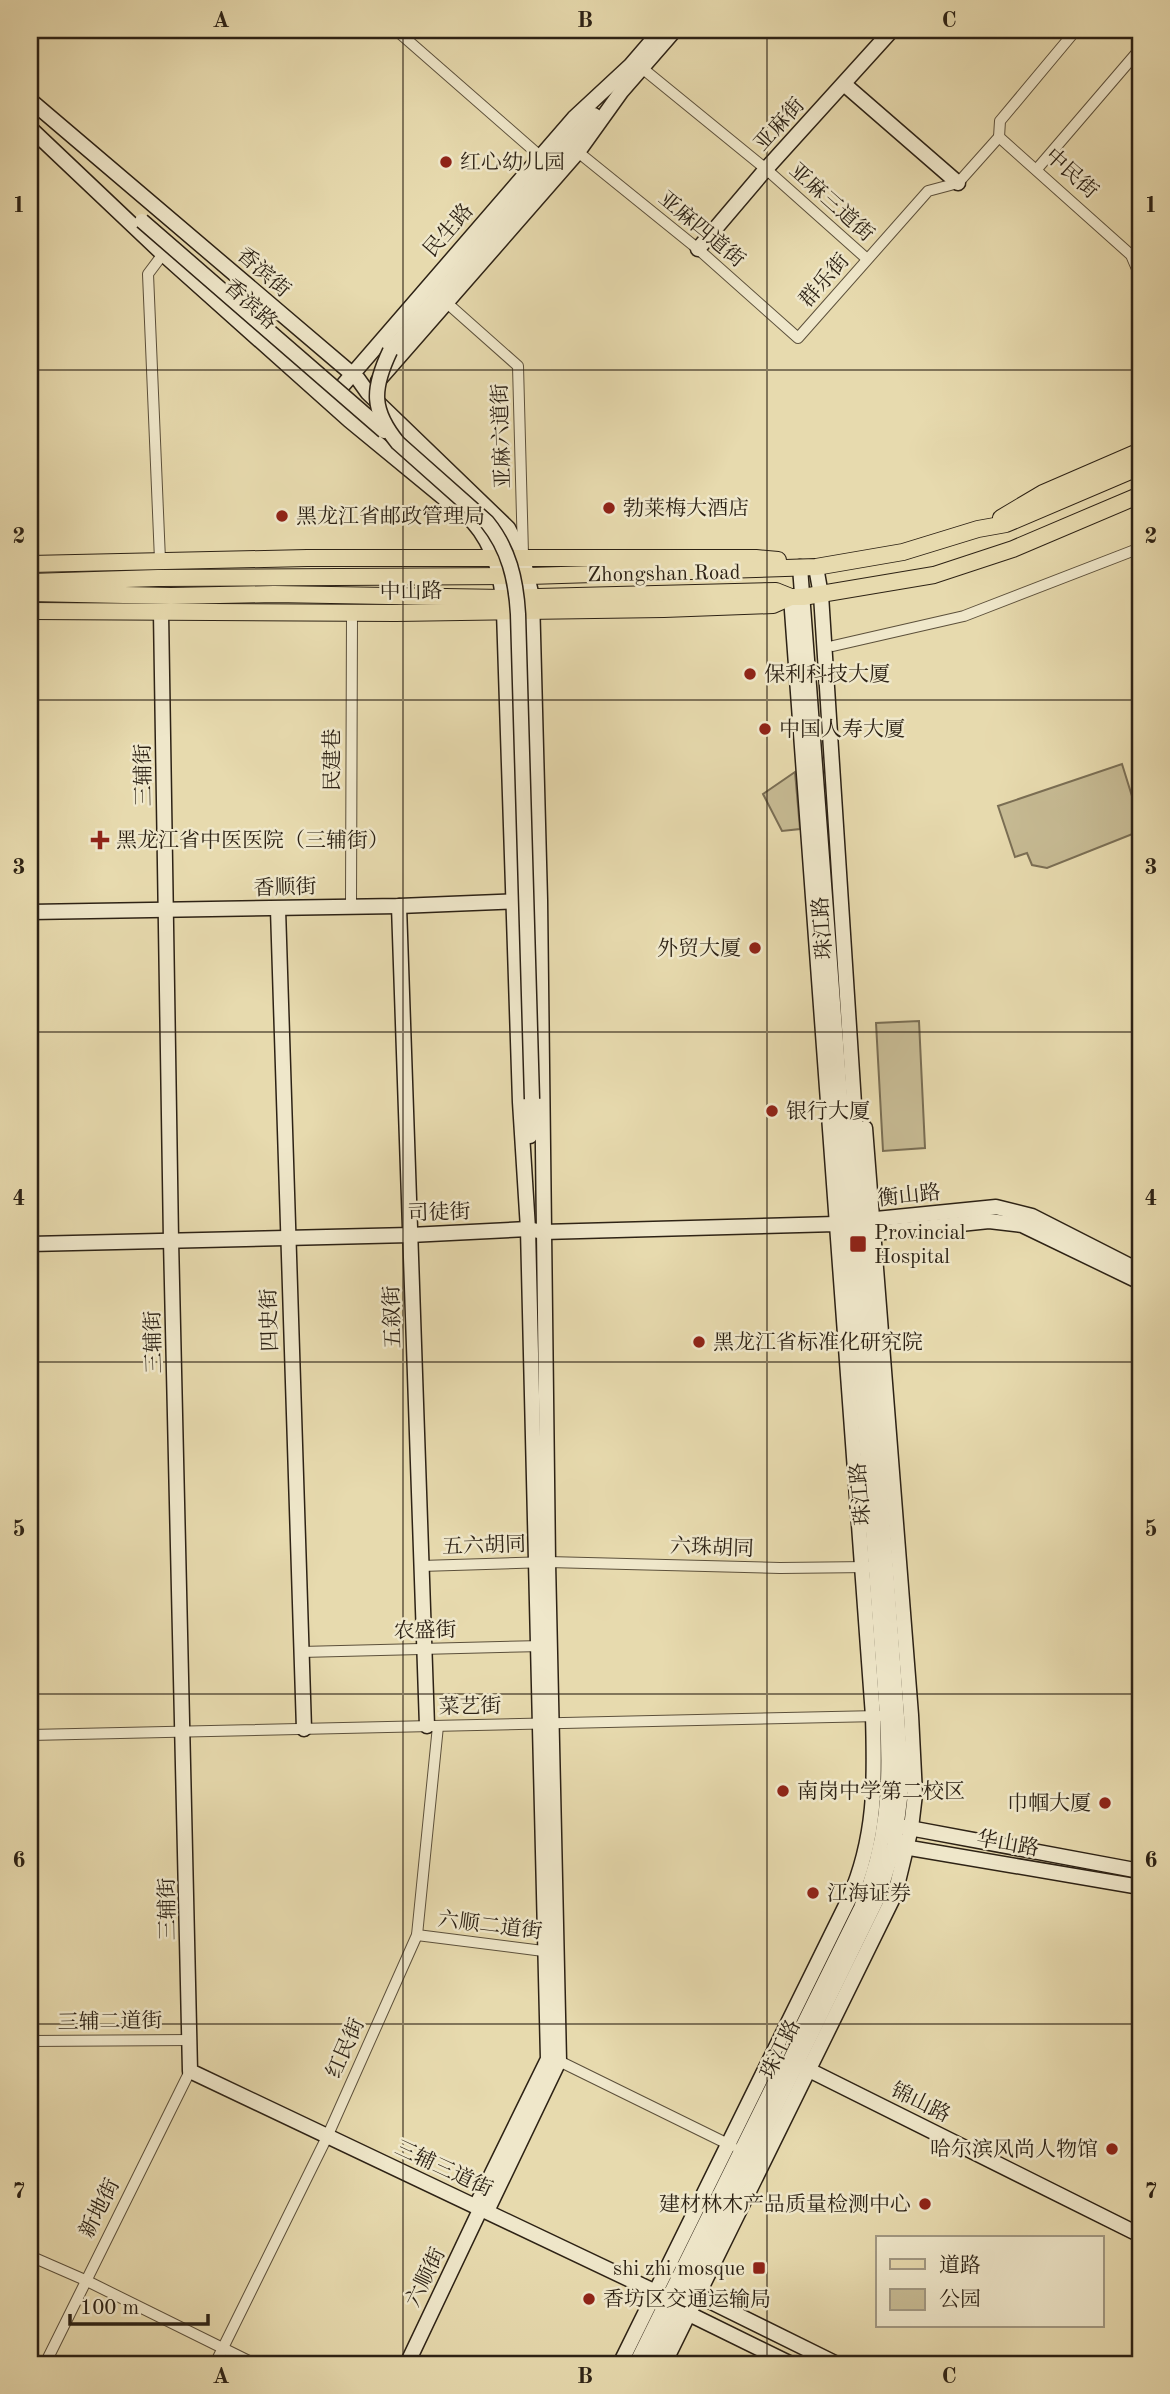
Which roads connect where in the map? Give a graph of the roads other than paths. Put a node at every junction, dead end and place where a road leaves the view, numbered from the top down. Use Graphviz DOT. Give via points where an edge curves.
graph roads {
  1 [pos="396,30"];
  2 [pos="661,30"];
  3 [pos="675,30"];
  4 [pos="1076,30"];
  5 [pos="887,32"];
  6 [pos="1140,49"];
  7 [pos="636,67"];
  8 [pos="844,83"];
  9 [pos="30,100"];
  10 [pos="30,128"];
  11 [pos="999,136"];
  12 [pos="42,139"];
  13 [pos="578,152"];
  14 [pos="540,156"];
  15 [pos="766,169"];
  16 [pos="1037,169"];
  17 [pos="958,183"];
  18 [pos="698,249"];
  19 [pos="163,254"];
  20 [pos="867,259"];
  21 [pos="1140,276"];
  22 [pos="447,303"];
  23 [pos="798,338"];
  24 [pos="352,374"];
  25 [pos="368,393"];
  26 [pos="329,401"];
  27 [pos="398,443"];
  28 [pos="1140,451"];
  29 [pos="1140,467"];
  30 [pos="1140,495"];
  31 [pos="981,528"];
  32 [pos="1140,548"];
  33 [pos="307,558"];
  34 [pos="495,558"];
  35 [pos="523,558"];
  36 [pos="160,560"];
  37 [pos="118,563"];
  38 [pos="30,564"];
  39 [pos="808,567"];
  40 [pos="529,576"];
  41 [pos="286,577"];
  42 [pos="340,577"];
  43 [pos="500,577"];
  44 [pos="180,578"];
  45 [pos="30,582"];
  46 [pos="30,593"];
  47 [pos="274,594"];
  48 [pos="826,594"];
  49 [pos="171,596"];
  50 [pos="797,597"];
  51 [pos="531,604"];
  52 [pos="503,605"];
  53 [pos="129,610"];
  54 [pos="30,611"];
  55 [pos="161,612"];
  56 [pos="309,613"];
  57 [pos="352,613"];
  58 [pos="832,646"];
  59 [pos="540,900"];
  60 [pos="514,902"];
  61 [pos="351,906"];
  62 [pos="399,906"];
  63 [pos="278,909"];
  64 [pos="166,911"];
  65 [pos="30,912"];
  66 [pos="527,1211"];
  67 [pos="860,1226"];
  68 [pos="535,1231"];
  69 [pos="410,1235"];
  70 [pos="287,1238"];
  71 [pos="171,1240"];
  72 [pos="30,1244"];
  73 [pos="1140,1271"];
  74 [pos="1140,1282"];
  75 [pos="542,1562"];
  76 [pos="421,1566"];
  77 [pos="869,1567"];
  78 [pos="544,1646"];
  79 [pos="424,1649"];
  80 [pos="301,1652"];
  81 [pos="892,1715"];
  82 [pos="546,1724"];
  83 [pos="433,1726"];
  84 [pos="304,1729"];
  85 [pos="184,1732"];
  86 [pos="30,1735"];
  87 [pos="892,1825"];
  88 [pos="888,1845"];
  89 [pos="1140,1871"];
  90 [pos="1140,1887"];
  91 [pos="417,1935"];
  92 [pos="552,1952"];
  93 [pos="191,2040"];
  94 [pos="30,2041"];
  95 [pos="559,2061"];
  96 [pos="803,2067"];
  97 [pos="190,2071"];
  98 [pos="327,2137"];
  99 [pos="735,2148"];
  100 [pos="482,2209"];
  101 [pos="1140,2235"];
  102 [pos="30,2256"];
  103 [pos="85,2280"];
  104 [pos="679,2300"];
  105 [pos="223,2348"];
  106 [pos="45,2364"];
  107 [pos="215,2364"];
  108 [pos="255,2364"];
  109 [pos="407,2364"];
  110 [pos="620,2364"];
  111 [pos="636,2364"];
  112 [pos="650,2364"];
  113 [pos="664,2364"];
  114 [pos="791,2364"];
  115 [pos="837,2364"];
  1 -- 14 [label="street"];
  2 -- 7 [label="street, 民生路"];
  3 -- 7 [label="street, 民生路"];
  4 -- 11 [label="street" via="1000,121"];
  5 -- 8 [label="street, 亚麻街"];
  6 -- 16 [label="street"];
  7 -- 13 [label="street, 民生路"];
  7 -- 14 [label="street, 民生路" via="574,118"];
  7 -- 15 [label="street, 亚麻三道街"];
  7 -- 27 [label="street, bridge" via="390,351 376,394 381,419"];
  8 -- 15 [label="street, 亚麻街"];
  8 -- 17 [label="street"];
  9 -- 24 [label="street, 香滨街"];
  10 -- 12 [label="street, 香滨路"];
  11 -- 16 [label="street, 中民街"];
  11 -- 17 [label="street"];
  12 -- 19 [label="street, 香滨路"];
  12 -- 27 [label="street, bridge"];
  13 -- 18 [label="street, 亚麻四道街"];
  13 -- 22 [label="street, 民生路"];
  14 -- 24 [label="street, 民生路"];
  15 -- 18 [label="street, 亚麻街"];
  15 -- 20 [label="street, 亚麻三道街"];
  16 -- 21 [label="street, 中民街" via="1131,255"];
  17 -- 20 [label="street, 群乐街" via="928,191"];
  18 -- 23 [label="street, 亚麻四道街"];
  19 -- 26 [label="street, 香滨路"];
  19 -- 36 [label="street" via="148,274"];
  20 -- 23 [label="street, 群乐街"];
  22 -- 25 [label="street, 民生路"];
  22 -- 35 [label="street, 亚麻六道街" via="518,366"];
  24 -- 25 [label="street, 香滨街"];
  24 -- 26 [label="street, 民生路"];
  25 -- 35 [label="street, 香滨街" via="488,506 508,528"];
  26 -- 34 [label="street, 香滨路" via="479,529"];
  27 -- 66 [label="street, bridge" via="487,522 512,568 518,614 532,1099"];
  28 -- 31 [label="main road" via="1043,492"];
  29 -- 31 [label="main road, Zhongshan Road" via="1006,524"];
  30 -- 48 [label="main road" via="1013,549 934,575"];
  31 -- 39 [label="main road, Zhongshan Road" via="903,552"];
  32 -- 58 [label="street" via="964,616"];
  33 -- 34 [label="main road"];
  33 -- 36 [label="main road"];
  33 -- 41 [label="main road"];
  33 -- 42 [label="main road"];
  34 -- 35 [label="main road"];
  34 -- 43 [label="street, 香滨路"];
  35 -- 39 [label="main road" via="756,558"];
  35 -- 40 [label="street, 香滨街"];
  36 -- 37 [label="main road"];
  37 -- 38 [label="main road"];
  37 -- 44 [label="main road"];
  39 -- 40 [label="main road, Zhongshan Road"];
  39 -- 48 [label="street, 珠江路"];
  39 -- 50 [label="street, 珠江路"];
  40 -- 43 [label="main road, Zhongshan Road"];
  40 -- 51 [label="street, 香滨街"];
  41 -- 42 [label="main road, 中山路"];
  41 -- 44 [label="main road, 中山路"];
  42 -- 43 [label="main road, 中山路"];
  43 -- 52 [label="street, 香滨路"];
  44 -- 45 [label="main road, 中山路"];
  46 -- 49 [label="main road"];
  47 -- 49 [label="main road"];
  47 -- 52 [label="main road"];
  47 -- 56 [label="main road"];
  48 -- 50 [label="main road"];
  48 -- 58 [label="street, 珠江路"];
  48 -- 67 [label="street, 珠江路"];
  49 -- 53 [label="main road"];
  50 -- 51 [label="main road, 中山路" via="774,605"];
  50 -- 67 [label="street, 珠江路"];
  51 -- 52 [label="main road, 中山路"];
  51 -- 59 [label="street, 香滨街"];
  52 -- 57 [label="main road, 中山路"];
  52 -- 60 [label="street, 香滨路"];
  53 -- 54 [label="main road, 中山路"];
  53 -- 55 [label="main road, 中山路"];
  55 -- 56 [label="main road, 中山路"];
  55 -- 64 [label="street, 三辅街"];
  56 -- 57 [label="main road, 中山路"];
  57 -- 61 [label="street, 民建巷"];
  58 -- 67 [label="street, 珠江路"];
  59 -- 60 [label="street, 香顺街"];
  59 -- 68 [label="street, 香滨街"];
  60 -- 62 [label="street, 香顺街"];
  60 -- 66 [label="street, 香滨路"];
  61 -- 62 [label="street, 香顺街"];
  61 -- 63 [label="street, 香顺街"];
  62 -- 69 [label="street, 五叙街"];
  63 -- 64 [label="street, 香顺街"];
  63 -- 70 [label="street, 四史街"];
  64 -- 65 [label="street, 香顺街"];
  64 -- 71 [label="street, 三辅街"];
  66 -- 68 [label="street"];
  67 -- 68 [label="street, 司徒街"];
  67 -- 73 [label="street, 衡山路" via="996,1208 1013,1210"];
  67 -- 74 [label="street, 衡山路" via="1021,1225"];
  67 -- 77 [label="street, 珠江路"];
  67 -- 81 [label="street, 珠江路"];
  68 -- 69 [label="street, 司徒街"];
  68 -- 75 [label="street"];
  69 -- 70 [label="street, 司徒街"];
  69 -- 76 [label="street, 五叙街"];
  70 -- 71 [label="street, 司徒街"];
  70 -- 80 [label="street, 四史街"];
  71 -- 72 [label="street, 司徒街"];
  71 -- 85 [label="street, 三辅街"];
  75 -- 76 [label="street, 五六胡同"];
  75 -- 77 [label="street, 六珠胡同"];
  75 -- 78 [label="street"];
  76 -- 79 [label="street, 五叙街"];
  77 -- 81 [label="street, 珠江路"];
  78 -- 79 [label="street, 农盛街"];
  78 -- 82 [label="street"];
  79 -- 80 [label="street, 农盛街"];
  79 -- 83 [label="street, 五叙街"];
  80 -- 84 [label="street, 四史街"];
  81 -- 82 [label="street, 菜艺街"];
  81 -- 87 [label="street, 珠江路" via="902,1783"];
  81 -- 87 [label="street, 珠江路" via="875,1776"];
  82 -- 83 [label="street, 菜艺街"];
  82 -- 92 [label="street"];
  83 -- 84 [label="street, 菜艺街"];
  83 -- 91 [label="street, 红民街"];
  84 -- 85 [label="street, 菜艺街"];
  85 -- 86 [label="street, 菜艺街"];
  85 -- 93 [label="street, 三辅街"];
  87 -- 88 [label="street, 珠江路"];
  87 -- 88 [label="street, 珠江路"];
  87 -- 89 [label="street, 华山路"];
  88 -- 90 [label="street, 华山路"];
  88 -- 96 [label="street, 珠江路" via="888,1873"];
  88 -- 99 [label="street, 珠江路" via="849,1899"];
  91 -- 92 [label="street, 六顺二道街"];
  91 -- 98 [label="street, 红民街"];
  92 -- 95 [label="street"];
  92 -- 100 [label="street" via="548,2059"];
  93 -- 94 [label="street, 三辅二道街"];
  93 -- 97 [label="street, 三辅街"];
  95 -- 99 [label="street"];
  95 -- 100 [label="street"];
  96 -- 101 [label="street, 锦山路"];
  96 -- 104 [label="street, 珠江路"];
  97 -- 98 [label="street, 三辅三道街"];
  97 -- 103 [label="street, 新地街"];
  98 -- 100 [label="street, 三辅三道街"];
  98 -- 105 [label="street, 红民街"];
  99 -- 104 [label="street, 珠江路"];
  100 -- 104 [label="street, 三辅三道街"];
  100 -- 109 [label="street, 六顺街"];
  102 -- 103 [label="street"];
  103 -- 105 [label="street"];
  103 -- 106 [label="street, 新地街"];
  104 -- 110 [label="street, 珠江路"];
  104 -- 111 [label="street, 珠江路"];
  104 -- 112 [label="street, 珠江路"];
  104 -- 113 [label="street, 珠江路"];
  104 -- 114 [label="street"];
  104 -- 115 [label="street"];
  105 -- 107 [label="street, 红民街"];
  105 -- 108 [label="street"];
}
